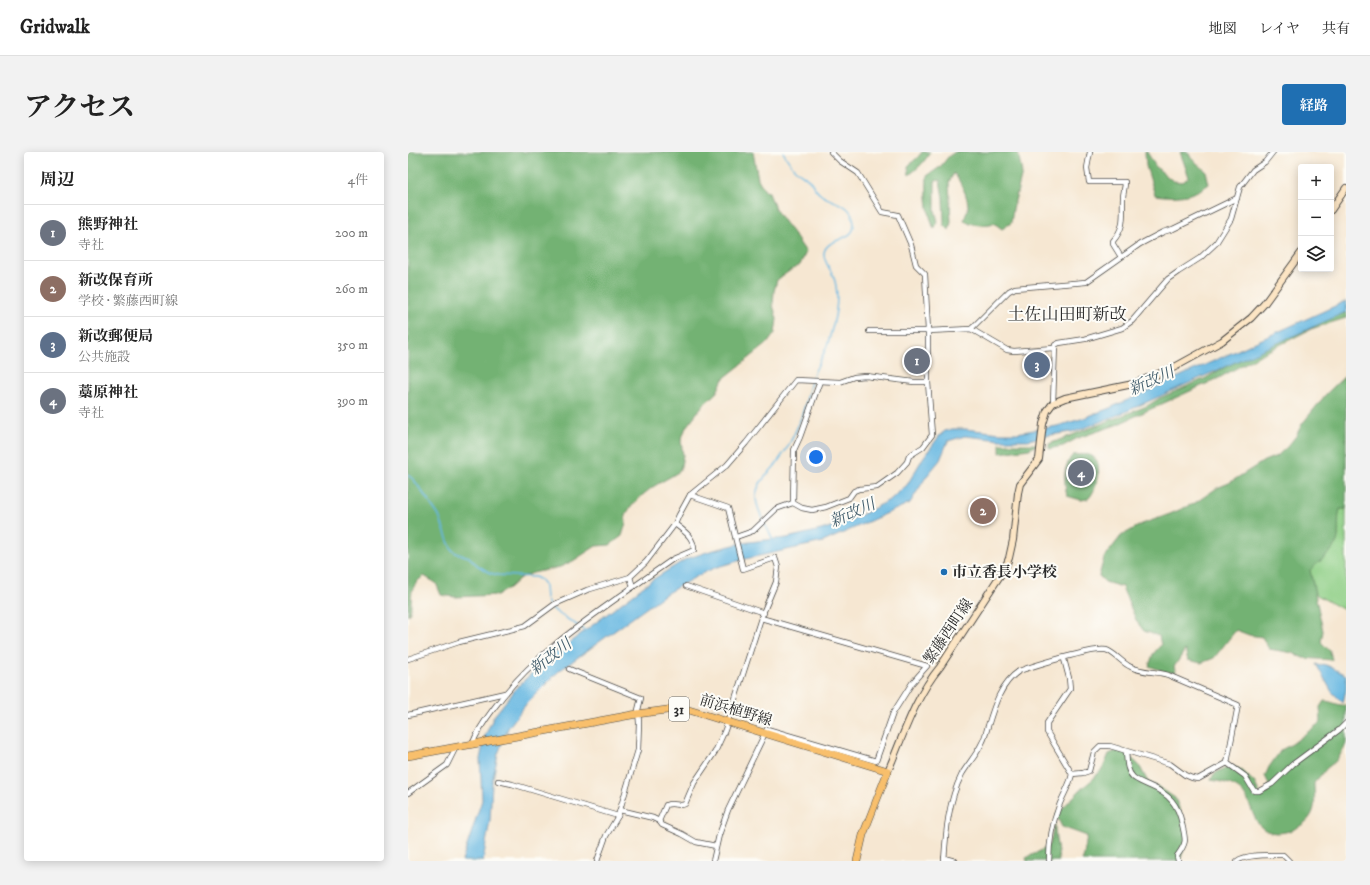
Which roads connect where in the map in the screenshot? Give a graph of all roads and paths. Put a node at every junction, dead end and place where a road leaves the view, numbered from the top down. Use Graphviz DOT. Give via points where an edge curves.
graph roads {
  1 [pos="831,152"];
  2 [pos="1090,152"];
  3 [pos="1273,152"];
  4 [pos="1346,188"];
  5 [pos="1237,198"];
  6 [pos="1334,206"];
  7 [pos="1121,257"];
  8 [pos="1298,258"];
  9 [pos="971,329"];
  10 [pos="869,331"];
  11 [pos="928,331"];
  12 [pos="1054,348"];
  13 [pos="820,381"];
  14 [pos="928,382"];
  15 [pos="1053,403"];
  16 [pos="690,495"];
  17 [pos="794,504"];
  18 [pos="676,524"];
  19 [pos="736,537"];
  20 [pos="630,577"];
  21 [pos="686,586"];
  22 [pos="633,587"];
  23 [pos="764,613"];
  24 [pos="761,618"];
  25 [pos="408,659"];
  26 [pos="1064,659"];
  27 [pos="569,669"];
  28 [pos="505,693"];
  29 [pos="638,714"];
  30 [pos="408,715"];
  31 [pos="728,721"];
  32 [pos="1346,723"];
  33 [pos="765,733"];
  34 [pos="475,744"];
  35 [pos="456,747"];
  36 [pos="1126,751"];
  37 [pos="408,756"];
  38 [pos="1227,763"];
  39 [pos="888,772"];
  40 [pos="1072,774"];
  41 [pos="498,781"];
  42 [pos="408,793"];
  43 [pos="620,810"];
  44 [pos="618,816"];
  45 [pos="658,821"];
  46 [pos="716,846"];
  47 [pos="944,860"];
  48 [pos="597,861"];
  49 [pos="713,861"];
  50 [pos="857,861"];
  51 [pos="955,861"];
  52 [pos="1049,861"];
  53 [pos="1178,861"];
  54 [pos="1237,861"];
  55 [pos="1289,861"];
  1 -- 11 [label="street" via="858,173 882,212 898,215 916,265 925,274"];
  2 -- 7 [label="street" via="1087,168 1089,182 1124,182 1124,221 1113,241"];
  3 -- 5 [label="street" via="1247,177 1240,187"];
  4 -- 6 [label="main road"];
  5 -- 7 [label="street" via="1163,232"];
  5 -- 12 [label="street" via="1228,226 1216,244 1168,279 1132,321 1122,328 1085,339 1056,343"];
  7 -- 9 [label="street" via="1086,282 1015,288"];
  8 -- 15 [label="main road" via="1264,304 1222,341 1173,368 1133,384 1065,398"];
  9 -- 11 [label="street"];
  9 -- 12 [label="street" via="1007,350"];
  10 -- 11 [label="street"];
  11 -- 14 [label="street"];
  12 -- 15 [label="street"];
  13 -- 14 [label="street" via="840,382 866,376"];
  13 -- 16 [label="street" via="796,380 746,444"];
  13 -- 17 [label="street" via="794,450"];
  14 -- 17 [label="street" via="932,435 923,447 909,456 897,473 877,487 859,489 854,491 850,498 826,507 812,510"];
  15 -- 39 [label="main road, 繁藤西町線" via="1043,424 1039,459 1020,484 1014,540 1005,568 931,678 914,710"];
  16 -- 18 [label="street" via="678,515"];
  16 -- 19 [label="street" via="728,508"];
  17 -- 19 [label="street" via="776,509 753,531"];
  18 -- 20 [label="street" via="646,562"];
  18 -- 22 [label="street" via="689,535 694,550 673,559"];
  19 -- 23 [label="street" via="743,569 775,558 778,567 776,582"];
  20 -- 22 [label="street"];
  20 -- 25 [label="street" via="587,590 555,604 525,626 459,642"];
  21 -- 23 [label="street"];
  22 -- 28 [label="street" via="559,642"];
  23 -- 24 [label="street"];
  24 -- 31 [label="street"];
  24 -- 33 [label="street" via="927,666 893,713 876,761 767,729"];
  26 -- 38 [label="street" via="1092,651 1107,650 1132,668 1168,675 1238,705"];
  26 -- 40 [label="street" via="1070,689 1047,723 1046,732"];
  26 -- 47 [label="street" via="1019,671 1006,683 994,708 983,742 955,790 948,812"];
  27 -- 29 [label="street" via="641,698"];
  28 -- 30 [label="street"];
  28 -- 34 [label="street" via="477,733"];
  29 -- 31 [label="main road, 前浜植野線 / 31" via="674,709 689,710"];
  29 -- 34 [label="main road, 前浜植野線 / 31"];
  29 -- 43 [label="street" via="638,750"];
  31 -- 33 [label="main road, 前浜植野線 / 31"];
  31 -- 45 [label="street" via="715,752 694,783 685,804 666,805"];
  32 -- 38 [label="street" via="1293,764 1272,784 1259,791 1254,791 1245,776"];
  33 -- 39 [label="main road, 前浜植野線 / 31"];
  33 -- 46 [label="street" via="728,810"];
  34 -- 35 [label="main road, 前浜植野線 / 31"];
  35 -- 37 [label="main road, 前浜植野線 / 31"];
  35 -- 42 [label="street" via="447,765"];
  36 -- 38 [label="street" via="1170,764 1185,775 1198,779"];
  36 -- 40 [label="street" via="1100,746 1094,752 1089,771"];
  36 -- 53 [label="street" via="1128,769 1132,776 1165,794 1179,811 1185,836 1184,846 1177,856"];
  39 -- 50 [label="main road" via="863,835"];
  40 -- 52 [label="street" via="1054,821"];
  41 -- 44 [label="street"];
  43 -- 44 [label="street"];
  43 -- 45 [label="street"];
  44 -- 48 [label="street" via="606,836"];
  45 -- 46 [label="street" via="696,842"];
  46 -- 49 [label="street"];
  47 -- 51 [label="street"];
  54 -- 55 [label="street" via="1252,856 1283,854"];
}
